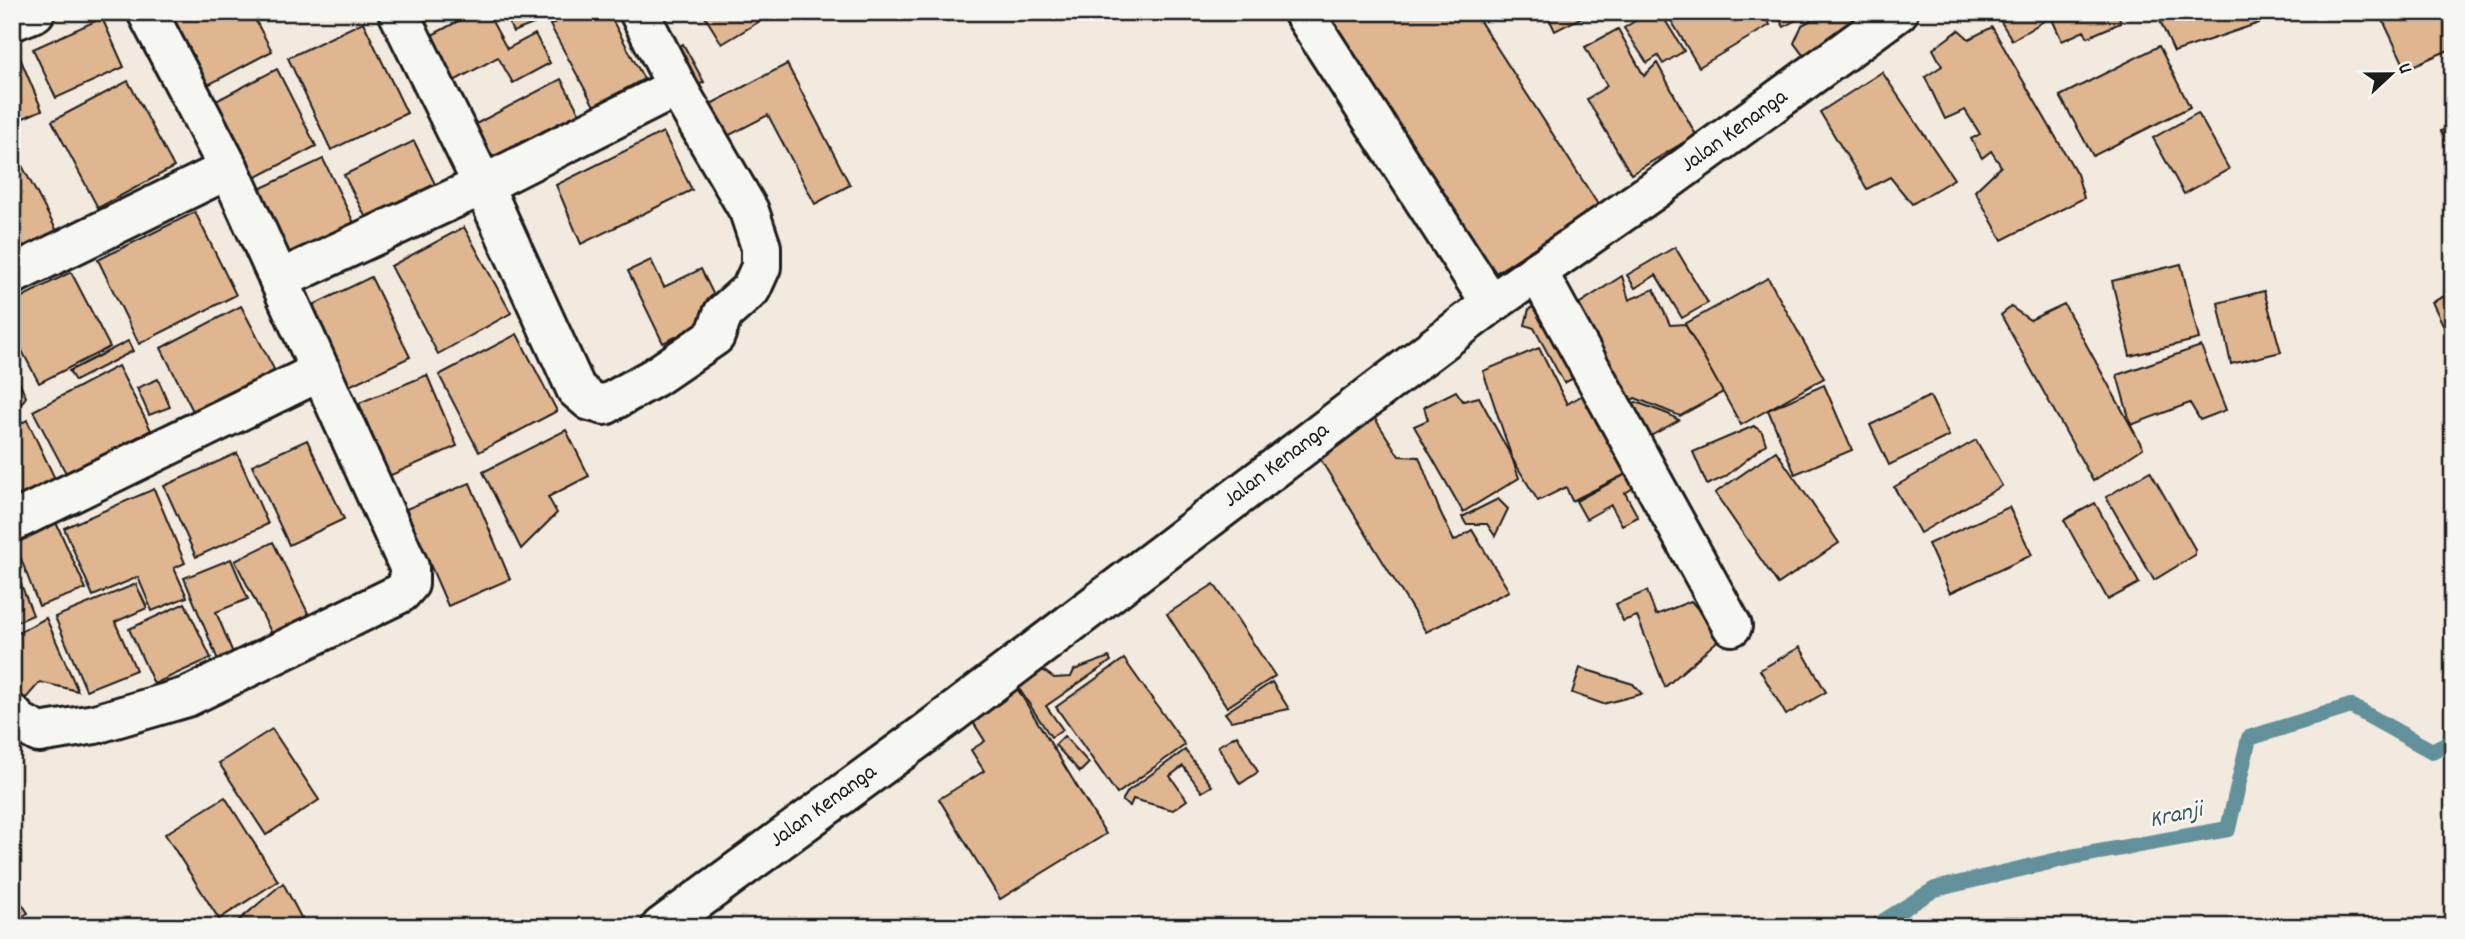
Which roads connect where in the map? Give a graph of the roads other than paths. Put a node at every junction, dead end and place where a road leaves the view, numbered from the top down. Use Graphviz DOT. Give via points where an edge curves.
graph roads {
  1 [pos="35,12"];
  2 [pos="148,12"];
  3 [pos="398,12"];
  4 [pos="639,12"];
  5 [pos="1303,12"];
  6 [pos="1898,12"];
  7 [pos="12,21"];
  8 [pos="677,88"];
  9 [pos="229,169"];
  10 [pos="483,185"];
  11 [pos="1537,271"];
  12 [pos="12,275"];
  13 [pos="279,280"];
  14 [pos="1491,304"];
  15 [pos="321,371"];
  16 [pos="12,522"];
  17 [pos="1732,626"];
  18 [pos="12,714"];
  19 [pos="661,927"];
  1 -- 7 [label="street"];
  2 -- 9 [label="street"];
  3 -- 10 [label="street"];
  4 -- 8 [label="street"];
  5 -- 14 [label="street"];
  6 -- 11 [label="street, Jalan Kenanga"];
  8 -- 10 [label="street"];
  8 -- 10 [label="street" via="749,211 761,247 761,267 751,289 723,314 715,336 606,405 590,401 576,389"];
  9 -- 12 [label="street"];
  9 -- 13 [label="street"];
  10 -- 13 [label="street"];
  11 -- 14 [label="street, Jalan Kenanga"];
  11 -- 17 [label="street"];
  13 -- 15 [label="street"];
  14 -- 19 [label="street, Jalan Kenanga" via="926,733"];
  15 -- 16 [label="street"];
  15 -- 18 [label="street" via="409,567 409,584 401,593 187,697 95,724 39,733"];
}
